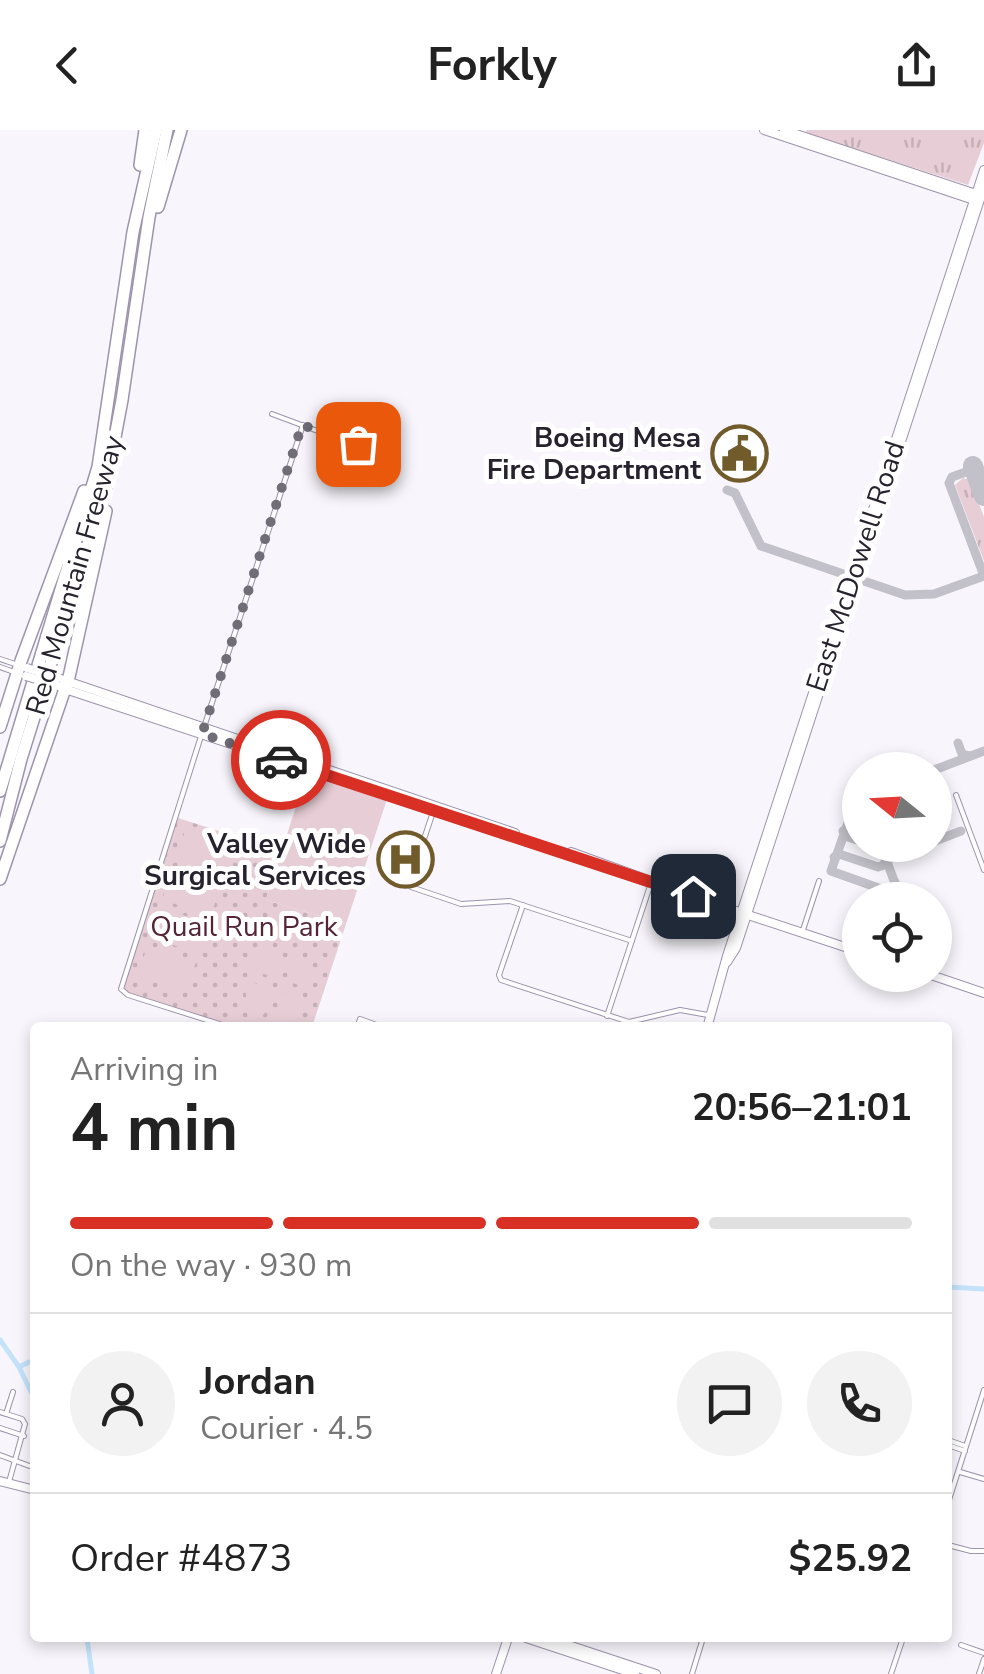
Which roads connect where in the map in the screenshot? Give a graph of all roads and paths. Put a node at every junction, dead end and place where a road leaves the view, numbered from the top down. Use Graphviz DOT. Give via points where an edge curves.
graph roads {
  1 [pos="145,130"];
  2 [pos="156,130"];
  3 [pos="168,130"];
  4 [pos="181,130"];
  5 [pos="764,130"];
  6 [pos="784,130"];
  7 [pos="984,170"];
  8 [pos="980,197"];
  9 [pos="133,232"];
  10 [pos="135,319"];
  11 [pos="110,395"];
  12 [pos="272,414"];
  13 [pos="302,425"];
  14 [pos="115,443"];
  15 [pos="366,449"];
  16 [pos="0,658"];
  17 [pos="0,668"];
  18 [pos="22,670"];
  19 [pos="63,684"];
  20 [pos="0,728"];
  21 [pos="203,731"];
  22 [pos="0,791"];
  23 [pos="956,794"];
  24 [pos="434,808"];
  25 [pos="516,839"];
  26 [pos="0,841"];
  27 [pos="546,844"];
  28 [pos="984,870"];
  29 [pos="0,879"];
  30 [pos="819,881"];
  31 [pos="652,882"];
  32 [pos="523,905"];
  33 [pos="744,913"];
  34 [pos="802,932"];
  35 [pos="632,940"];
  36 [pos="842,946"];
  37 [pos="952,982"];
  38 [pos="984,993"];
  39 [pos="607,1016"];
  40 [pos="711,1016"];
  41 [pos="203,1022"];
  42 [pos="709,1022"];
  43 [pos="984,1390"];
  44 [pos="12,1392"];
  45 [pos="3,1412"];
  46 [pos="0,1428"];
  47 [pos="24,1436"];
  48 [pos="952,1444"];
  49 [pos="965,1448"];
  50 [pos="0,1455"];
  51 [pos="16,1460"];
  52 [pos="30,1466"];
  53 [pos="958,1471"];
  54 [pos="984,1479"];
  55 [pos="4,1482"];
  56 [pos="30,1489"];
  57 [pos="952,1490"];
  58 [pos="952,1546"];
  59 [pos="984,1551"];
  60 [pos="507,1642"];
  61 [pos="541,1642"];
  62 [pos="556,1642"];
  63 [pos="703,1642"];
  64 [pos="902,1642"];
  65 [pos="961,1645"];
  66 [pos="580,1652"];
  67 [pos="984,1656"];
  68 [pos="621,1666"];
  69 [pos="496,1674"];
  70 [pos="635,1674"];
  71 [pos="656,1674"];
  72 [pos="692,1674"];
  73 [pos="891,1674"];
  74 [pos="982,1674"];
  1 -- 9 [label="highway"];
  2 -- 9 [label="highway, Red Mountain Freeway"];
  3 -- 10 [label="highway, Red Mountain Freeway"];
  4 -- 10 [label="highway"];
  5 -- 8 [label="main road"];
  6 -- 8 [label="main road"];
  7 -- 8 [label="main road, East McDowell Road"];
  8 -- 33 [label="main road, East McDowell Road"];
  9 -- 11 [label="highway, Red Mountain Freeway"];
  10 -- 14 [label="highway, Red Mountain Freeway"];
  11 -- 18 [label="highway"];
  11 -- 22 [label="highway, Red Mountain Freeway" via="94,483"];
  12 -- 13 [label="street"];
  13 -- 15 [label="street"];
  13 -- 21 [label="street"];
  14 -- 19 [label="highway" via="96,566"];
  14 -- 26 [label="highway, Red Mountain Freeway"];
  16 -- 18 [label="street"];
  17 -- 18 [label="street"];
  18 -- 19 [label="main road, bridge"];
  18 -- 20 [label="highway"];
  19 -- 21 [label="main road"];
  19 -- 29 [label="highway"];
  21 -- 24 [label="main road"];
  21 -- 41 [label="street" via="121,989"];
  23 -- 28 [label="street"];
  24 -- 25 [label="main road"];
  24 -- 27 [label="main road"];
  24 -- 32 [label="street" via="411,887 462,904"];
  25 -- 27 [label="main road"];
  25 -- 31 [label="main road"];
  27 -- 31 [label="main road"];
  30 -- 34 [label="street"];
  31 -- 33 [label="main road"];
  31 -- 35 [label="street"];
  32 -- 35 [label="street"];
  32 -- 39 [label="street" via="500,977"];
  33 -- 34 [label="main road"];
  33 -- 40 [label="main road, East McDowell Road"];
  34 -- 36 [label="main road"];
  35 -- 39 [label="street"];
  37 -- 38 [label="main road"];
  39 -- 40 [label="street" via="633,1022 680,1010"];
  40 -- 42 [label="main road, East McDowell Road"];
  43 -- 49 [label="street"];
  44 -- 45 [label="street"];
  45 -- 47 [label="street" via="22,1419"];
  46 -- 47 [label="street"];
  47 -- 51 [label="street"];
  48 -- 49 [label="street"];
  49 -- 53 [label="street"];
  50 -- 51 [label="street"];
  51 -- 52 [label="street"];
  51 -- 55 [label="street"];
  53 -- 54 [label="street"];
  53 -- 57 [label="street"];
  55 -- 56 [label="main road"];
  58 -- 59 [label="street"];
  60 -- 69 [label="main road"];
  61 -- 66 [label="main road"];
  62 -- 66 [label="main road"];
  63 -- 72 [label="street"];
  64 -- 73 [label="street"];
  65 -- 67 [label="street"];
  66 -- 68 [label="main road"];
  67 -- 74 [label="street"];
  68 -- 70 [label="main road"];
  68 -- 71 [label="main road"];
}
